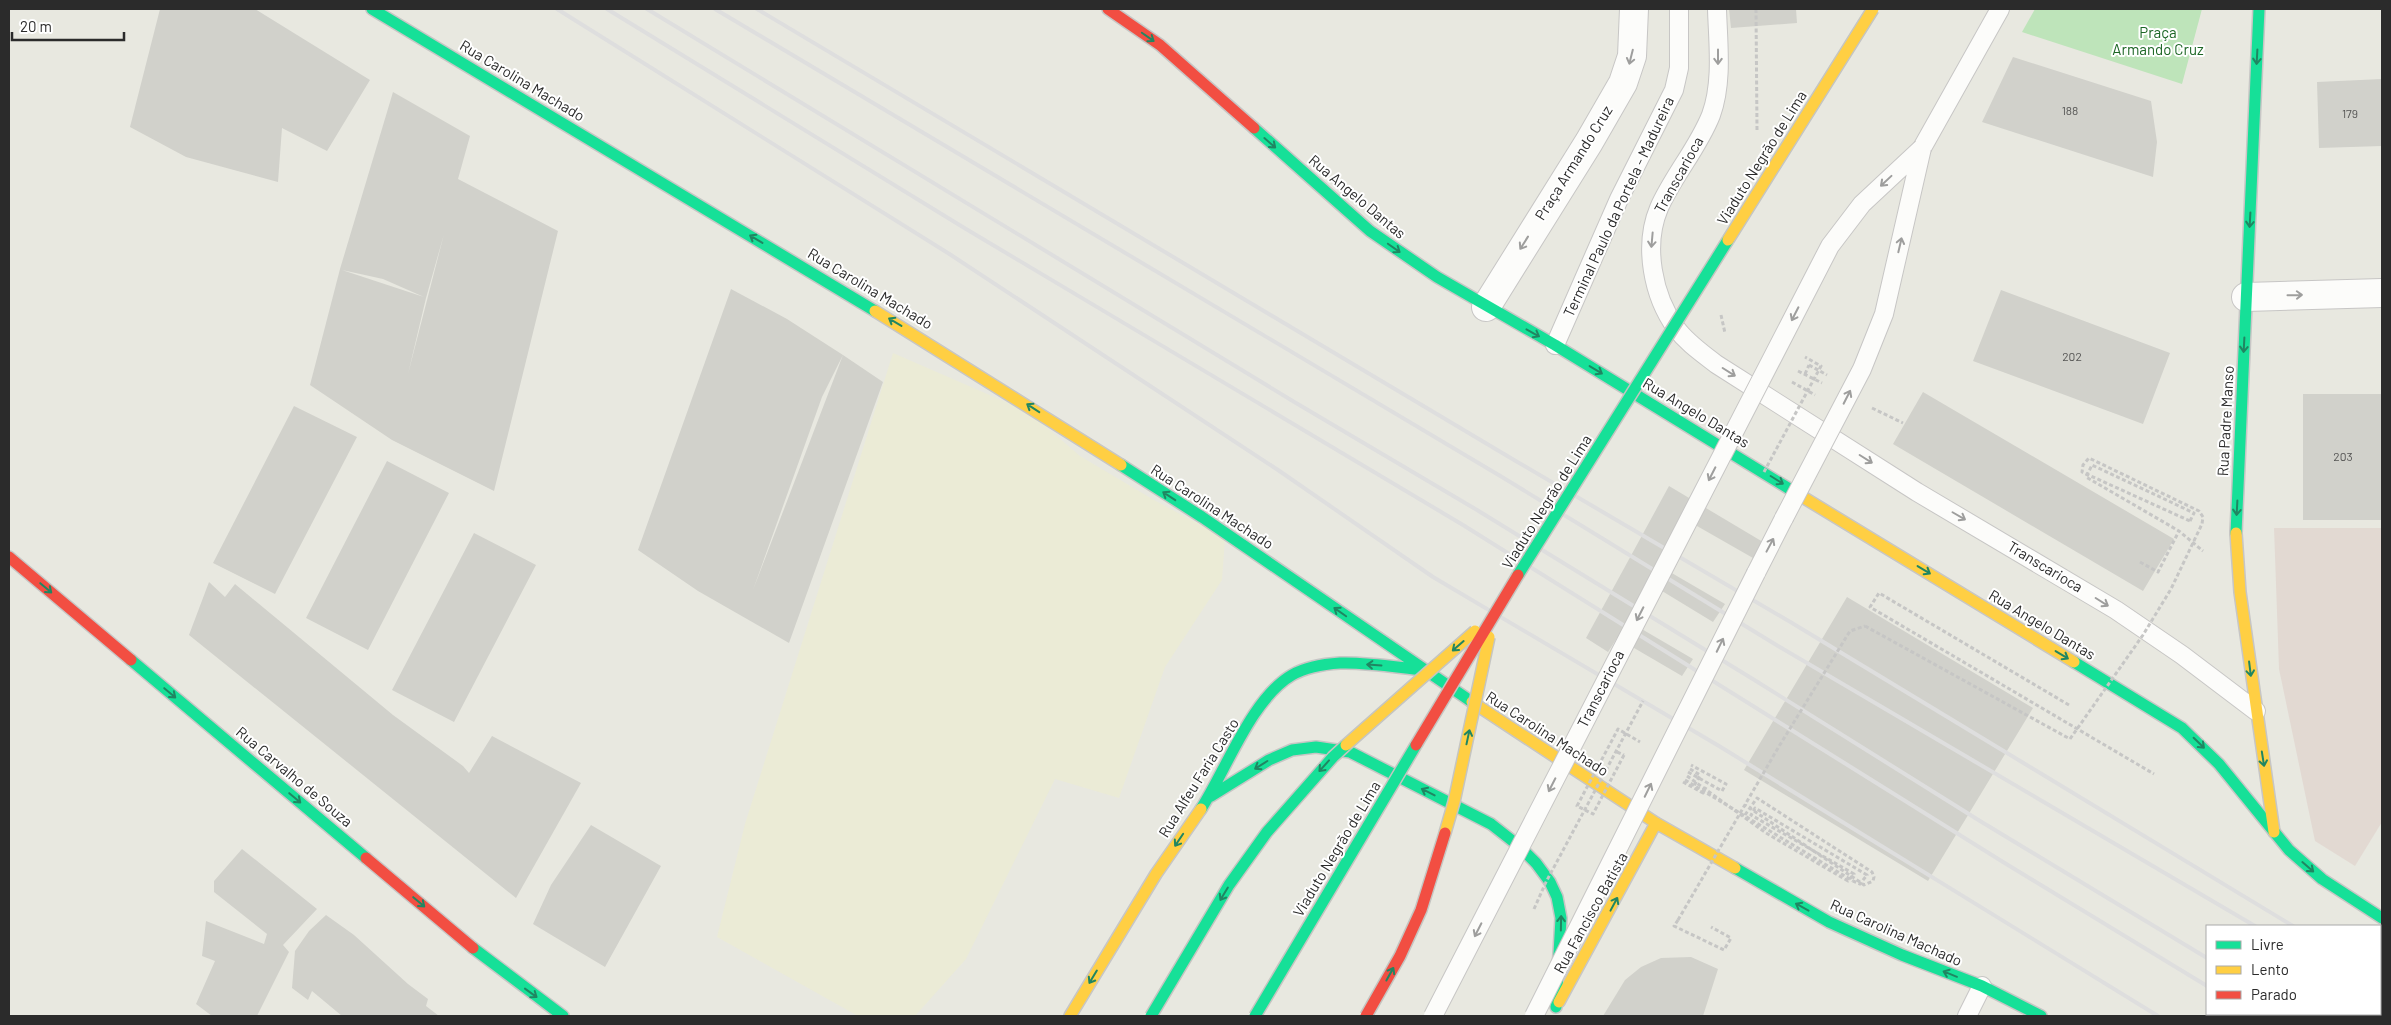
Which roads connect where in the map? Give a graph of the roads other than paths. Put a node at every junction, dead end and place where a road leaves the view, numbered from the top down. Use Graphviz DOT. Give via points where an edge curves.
graph roads {
  1 [pos="372,9"];
  2 [pos="1108,9"];
  3 [pos="1634,9"];
  4 [pos="1679,9"];
  5 [pos="1717,9"];
  6 [pos="1873,9"];
  7 [pos="2000,9"];
  8 [pos="2260,9"];
  9 [pos="1922,148"];
  10 [pos="2382,293"];
  11 [pos="2246,297"];
  12 [pos="1486,307"];
  13 [pos="1555,345"];
  14 [pos="9,557"];
  15 [pos="1494,614"];
  16 [pos="1423,670"];
  17 [pos="2256,711"];
  18 [pos="1207,799"];
  19 [pos="1656,823"];
  20 [pos="2274,832"];
  21 [pos="2382,918"];
  22 [pos="1982,986"];
  23 [pos="1553,1012"];
  24 [pos="563,1016"];
  25 [pos="1070,1016"];
  26 [pos="1151,1016"];
  27 [pos="1255,1016"];
  28 [pos="1366,1016"];
  29 [pos="1433,1016"];
  30 [pos="1534,1016"];
  31 [pos="1967,1016"];
  32 [pos="2041,1016"];
  16 -- 1 [label="main road, Rua Carolina Machado, one-way" via="1224,531 941,350"];
  2 -- 12 [label="main road, Rua Angelo Dantas, one-way" via="1160,45 1370,231"];
  3 -- 12 [label="street, Praça Armando Cruz, one-way" via="1632,56 1623,83 1590,142"];
  4 -- 13 [label="lane, Terminal Paulo da Portela - Madureira" via="1679,68 1674,90 1619,200"];
  5 -- 17 [label="lane, Transcarioca, one-way" via="1718,81 1711,114 1662,201 1654,228 1652,257 1655,284 1677,329 1716,364 1917,492 2116,610"];
  6 -- 15 [label="main road, Viaduto Negrão de Lima, bridge"];
  7 -- 9 [label="lane, Transcarioca"];
  8 -- 11 [label="main road, Rua Padre Manso, one-way"];
  9 -- 29 [label="lane, Transcarioca, one-way, bridge" via="1862,204 1830,246"];
  30 -- 9 [label="lane, Transcarioca, one-way, bridge" via="1862,369 1884,314"];
  11 -- 10 [label="street, one-way"];
  11 -- 17 [label="main road, Rua Padre Manso, one-way" via="2236,530 2240,592"];
  12 -- 13 [label="main road, Rua Angelo Dantas, one-way"];
  13 -- 20 [label="main road, Rua Angelo Dantas, one-way" via="2182,728 2219,764"];
  14 -- 24 [label="main road, Rua Carvalho de Souza, one-way" via="500,970"];
  15 -- 26 [label="main road, one-way, bridge" via="1333,756 1267,832 1229,886"];
  15 -- 27 [label="main road, Viaduto Negrão de Lima, bridge"];
  28 -- 15 [label="main road, one-way, bridge" via="1400,956 1421,910 1454,802"];
  16 -- 18 [label="main road, Rua Alfeu Faria Casto, one-way" via="1370,664 1330,664 1292,675 1274,690 1254,717"];
  16 -- 19 [label="main road, Rua Carolina Machado"];
  17 -- 20 [label="main road, Rua Padre Manso, one-way"];
  23 -- 18 [label="main road, one-way" via="1562,918 1557,897 1536,864 1491,824 1350,752 1316,747 1292,750 1268,760"];
  18 -- 25 [label="main road, Rua Alfeu Faria Casto, one-way" via="1156,874"];
  22 -- 19 [label="main road, Rua Carolina Machado, one-way" via="1829,922"];
  23 -- 19 [label="main road, Rua Fancisco Batista, one-way"];
  20 -- 21 [label="main road, Rua Angelo Dantas, one-way" via="2322,879"];
  22 -- 31 [label="lane"];
  22 -- 32 [label="main road, Rua Carolina Machado"];
}
